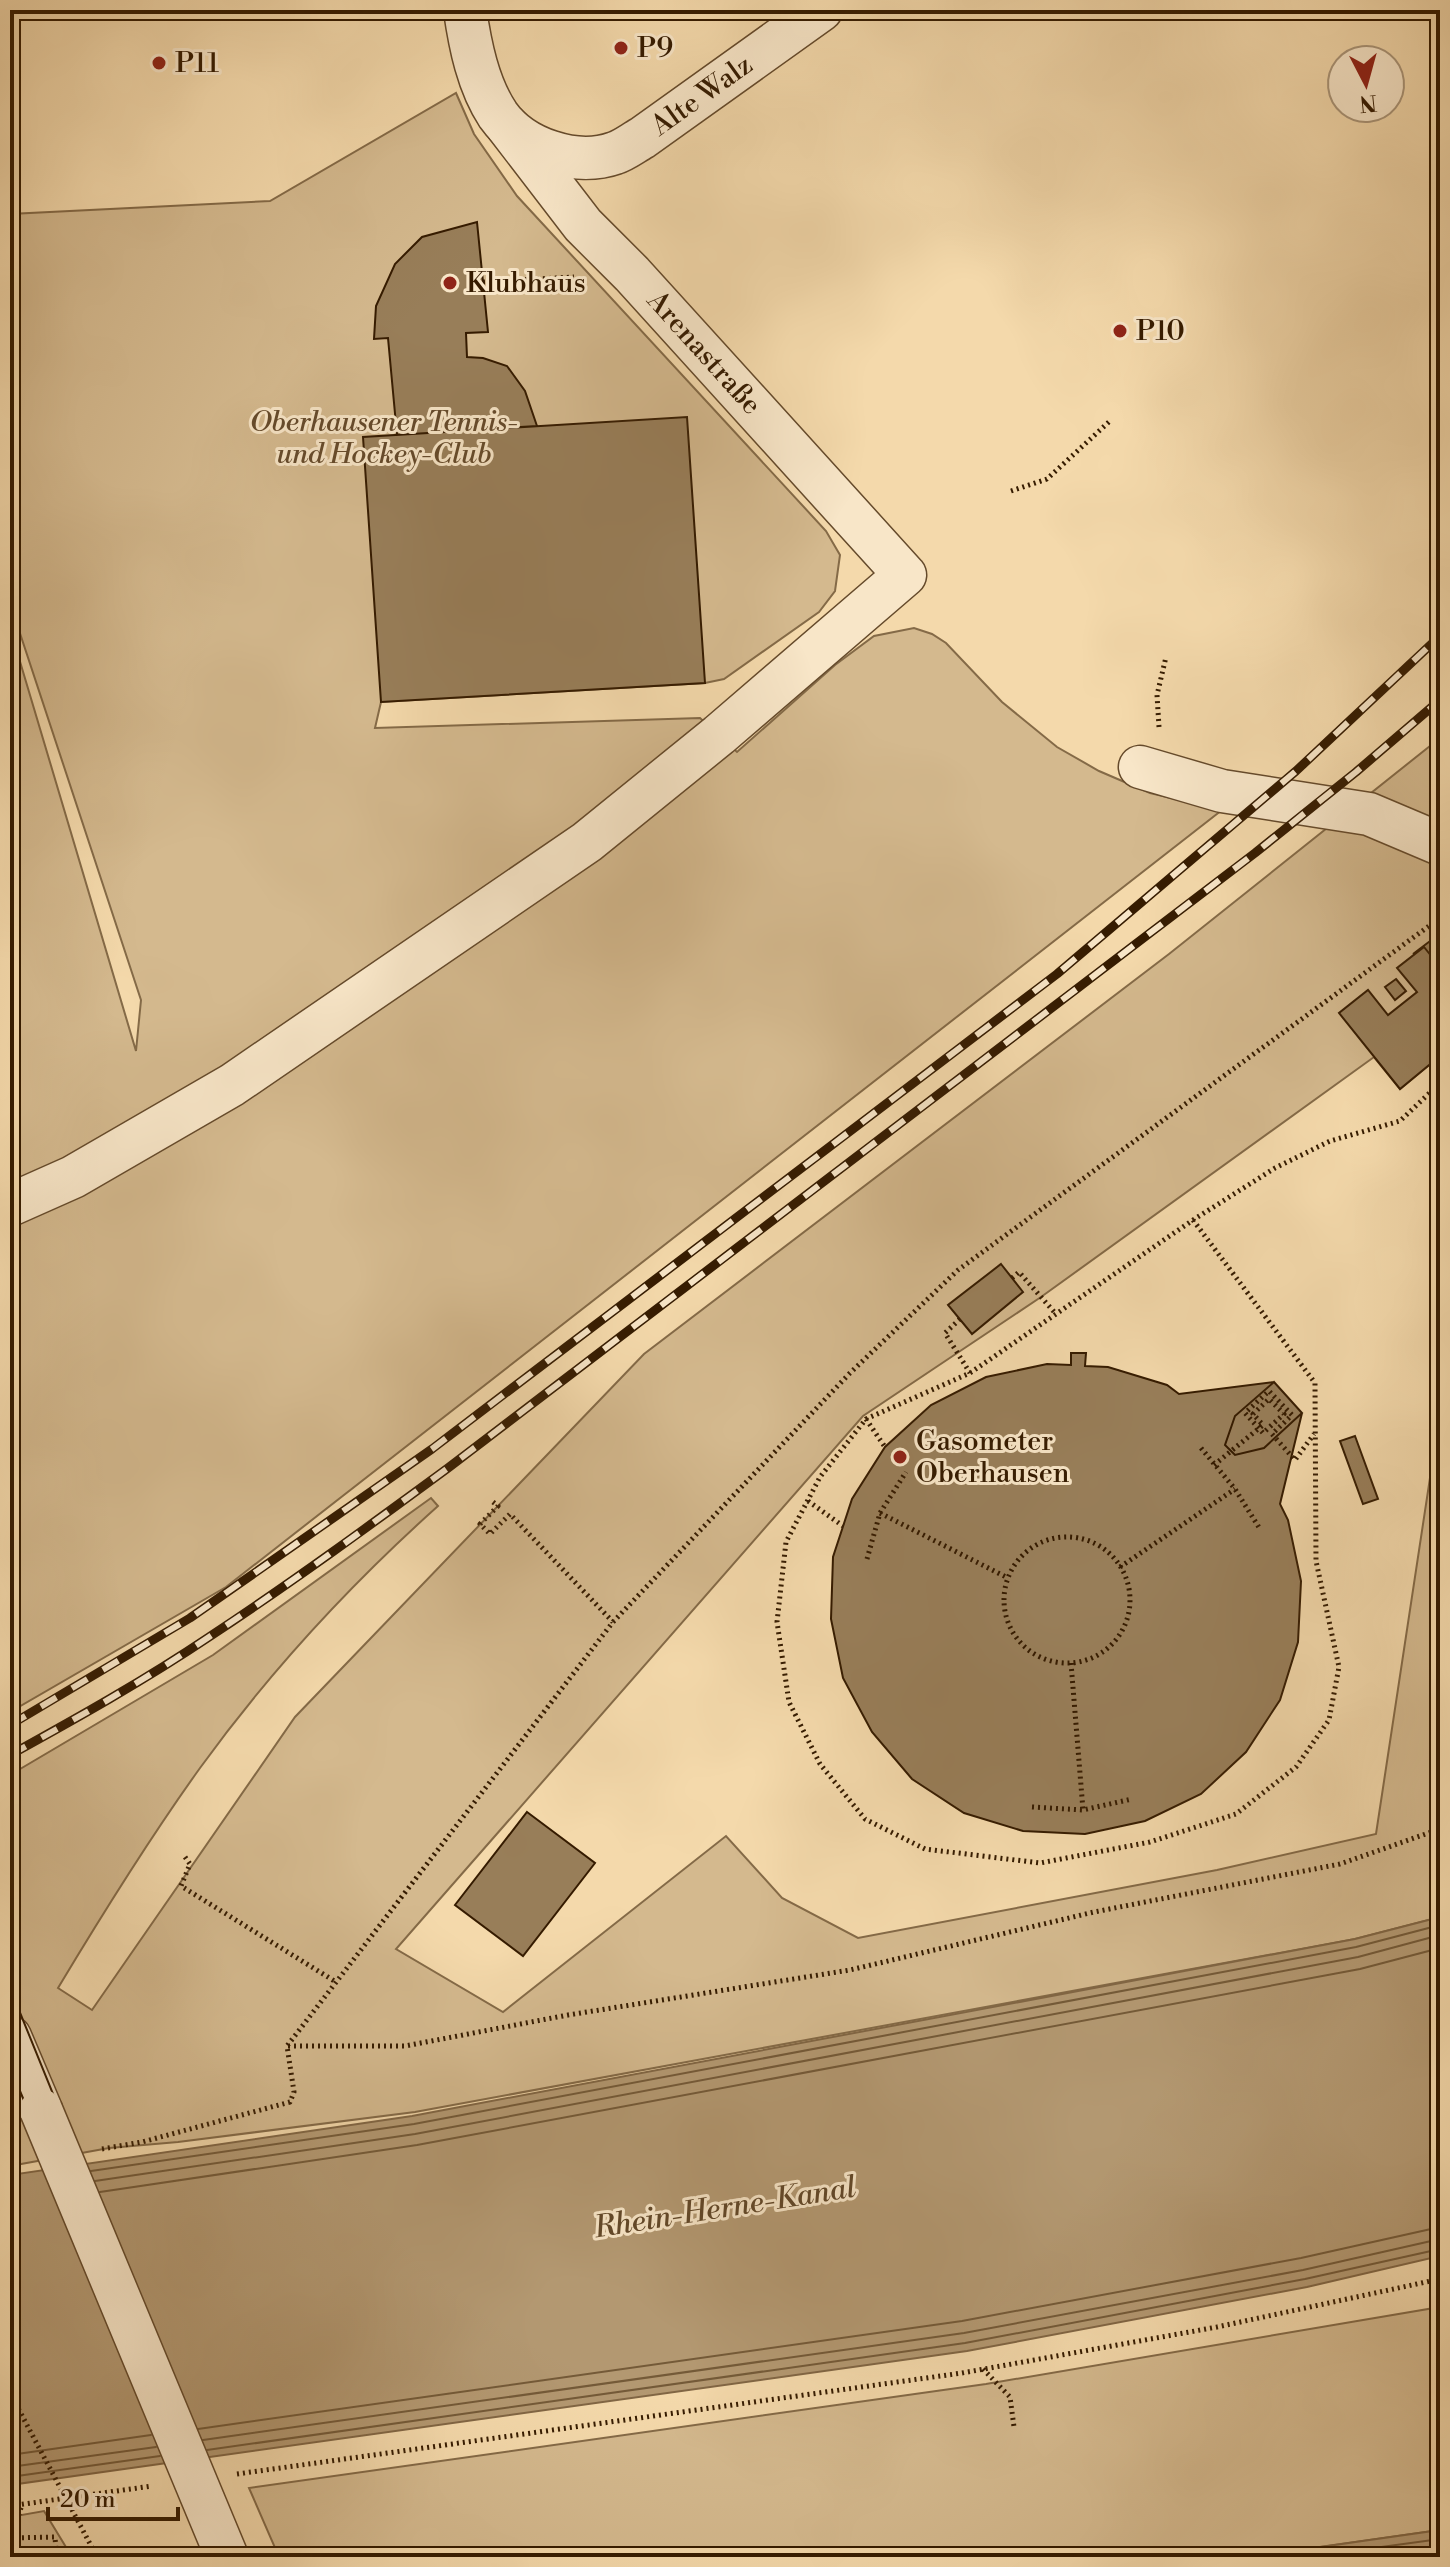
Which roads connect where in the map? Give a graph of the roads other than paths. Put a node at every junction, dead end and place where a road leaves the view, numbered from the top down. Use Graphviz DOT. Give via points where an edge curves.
graph roads {
  1 [pos="465,10"];
  2 [pos="821,10"];
  3 [pos="507,126"];
  4 [pos="573,157"];
  5 [pos="1156,772"];
  6 [pos="1440,844"];
  7 [pos="10,1205"];
  8 [pos="10,2037"];
  9 [pos="227,2557"];
  1 -- 3 [label="street, Arenastraße" via="475,62"];
  2 -- 4 [label="street, Alte Walz" via="618,152"];
  3 -- 4 [label="street, Arenastraße" via="530,143"];
  3 -- 7 [label="street, Arenastraße" via="767,444 905,575 587,842 232,1085 73,1177"];
  5 -- 6 [label="street" via="1222,791 1369,814"];
  8 -- 9 [label="street, bridge"];
}
